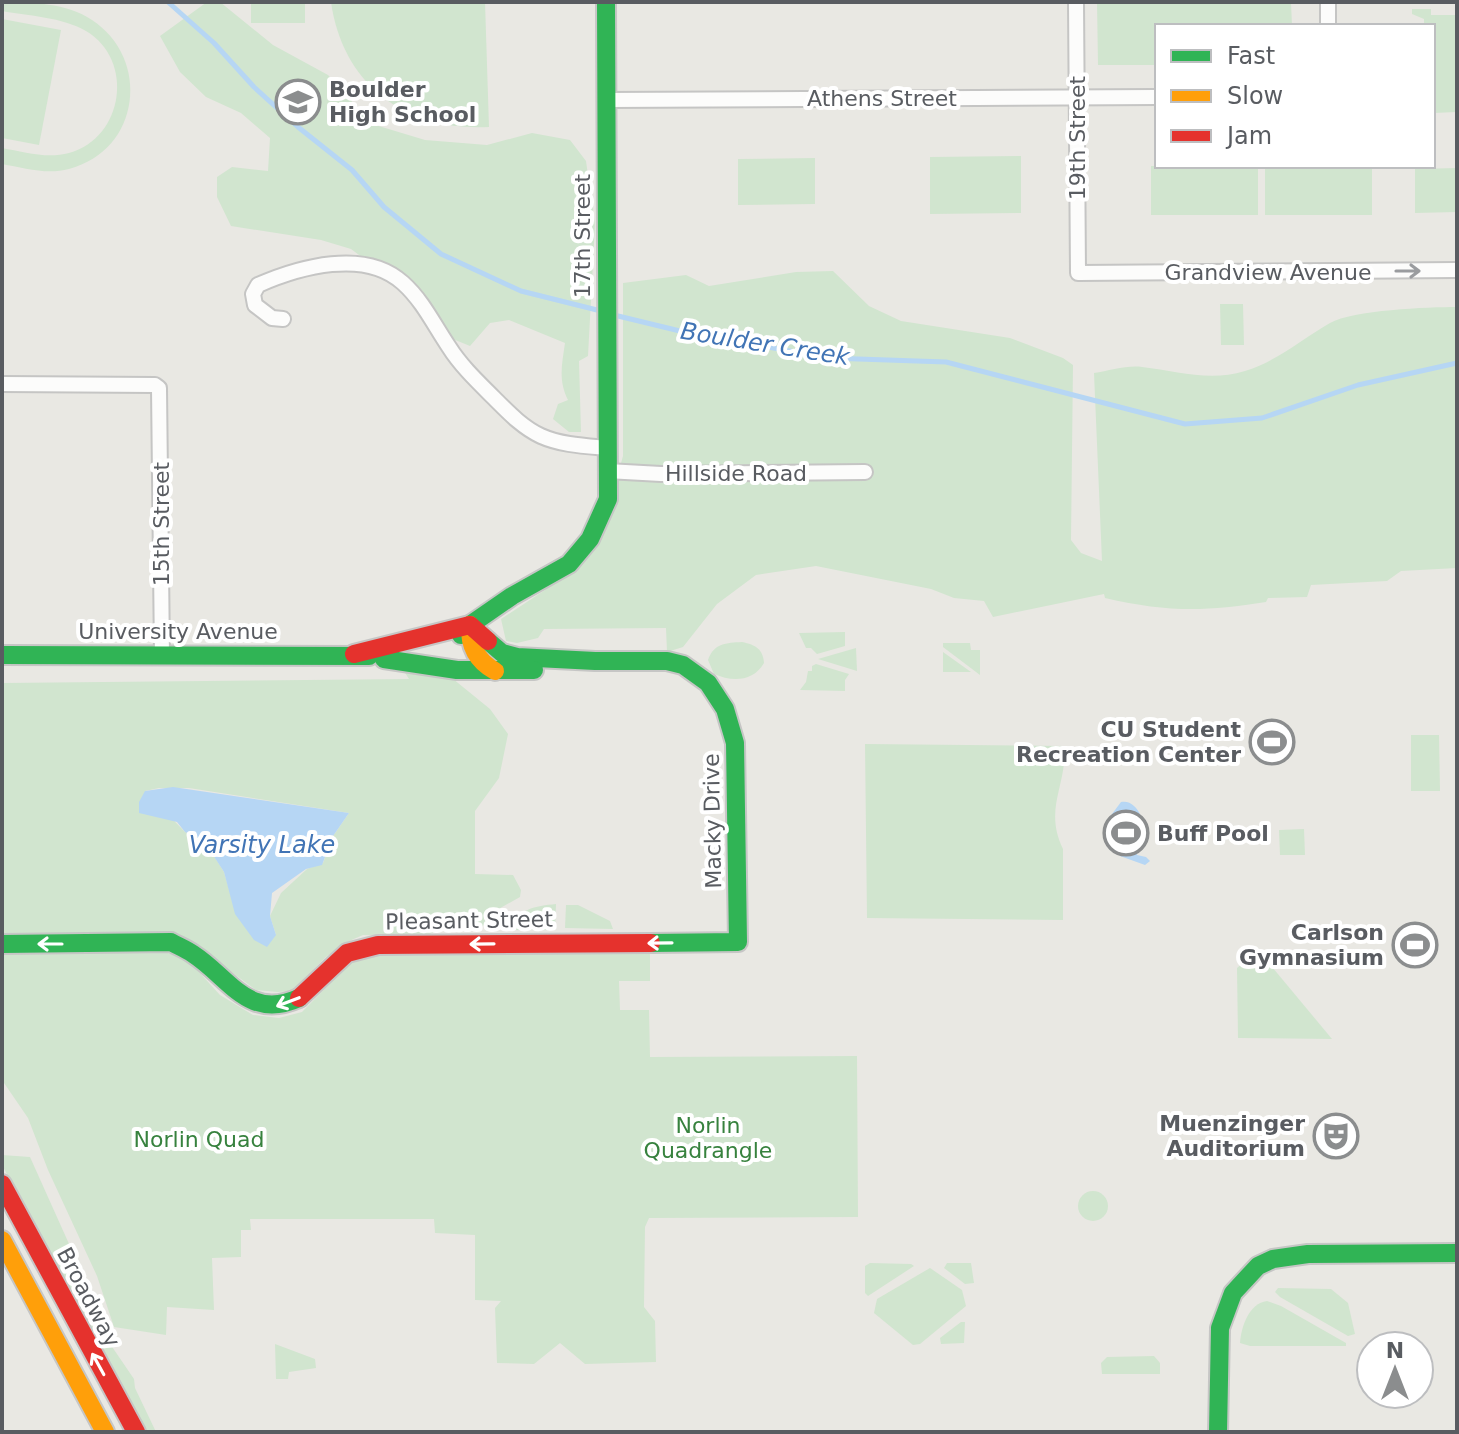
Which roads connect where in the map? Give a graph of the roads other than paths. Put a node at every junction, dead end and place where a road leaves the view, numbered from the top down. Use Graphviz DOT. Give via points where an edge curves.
graph roads {
  1 [pos="606,2"];
  2 [pos="1076,2"];
  3 [pos="1328,2"];
  4 [pos="1328,24"];
  5 [pos="1077,97"];
  6 [pos="1155,97"];
  7 [pos="607,100"];
  8 [pos="1457,270"];
  9 [pos="1078,273"];
  10 [pos="283,319"];
  11 [pos="2,384"];
  12 [pos="607,448"];
  13 [pos="607,471"];
  14 [pos="865,472"];
  15 [pos="470,625"];
  16 [pos="354,654"];
  17 [pos="2,655"];
  18 [pos="162,655"];
  19 [pos="384,659"];
  20 [pos="587,661"];
  21 [pos="495,671"];
  22 [pos="738,942"];
  23 [pos="2,944"];
  24 [pos="2,1184"];
  25 [pos="2,1240"];
  26 [pos="1457,1253"];
  27 [pos="105,1432"];
  28 [pos="136,1432"];
  29 [pos="1218,1432"];
  1 -- 7 [label="street, 17th Street"];
  2 -- 5 [label="street, 19th Street"];
  3 -- 4 [label="street"];
  5 -- 6 [label="street, Athens Street"];
  5 -- 7 [label="street, Athens Street"];
  5 -- 9 [label="street, 19th Street"];
  7 -- 12 [label="street, 17th Street"];
  9 -- 8 [label="street, Grandview Avenue, one-way"];
  10 -- 12 [label="street" via="272,318 255,305 258,285 341,262 375,268 401,281 457,359 521,424 560,443"];
  11 -- 18 [label="street, 15th Street" via="155,385 160,393"];
  12 -- 13 [label="street, 17th Street"];
  13 -- 14 [label="street, Hillside Road"];
  13 -- 15 [label="street, 17th Street" via="605,511 567,565"];
  15 -- 16 [label="street, University Avenue"];
  15 -- 19 [label="street, University Avenue" via="459,638 433,651"];
  15 -- 20 [label="street" via="509,656"];
  15 -- 21 [label="street" via="469,643"];
  16 -- 18 [label="street, University Avenue"];
  16 -- 19 [label="street, University Avenue"];
  17 -- 18 [label="street, University Avenue"];
  19 -- 21 [label="street"];
  20 -- 21 [label="street" via="549,670"];
  20 -- 22 [label="street, Macky Drive" via="674,661 704,678 723,702 735,743"];
  22 -- 23 [label="street, Pleasant Street, one-way" via="378,945 347,953 298,999 273,1007 240,995 194,954 171,942"];
  28 -- 24 [label="street, Broadway, one-way"];
  25 -- 27 [label="street"];
  26 -- 29 [label="street" via="1347,1252 1290,1256 1258,1266 1227,1304 1220,1328"];
}
